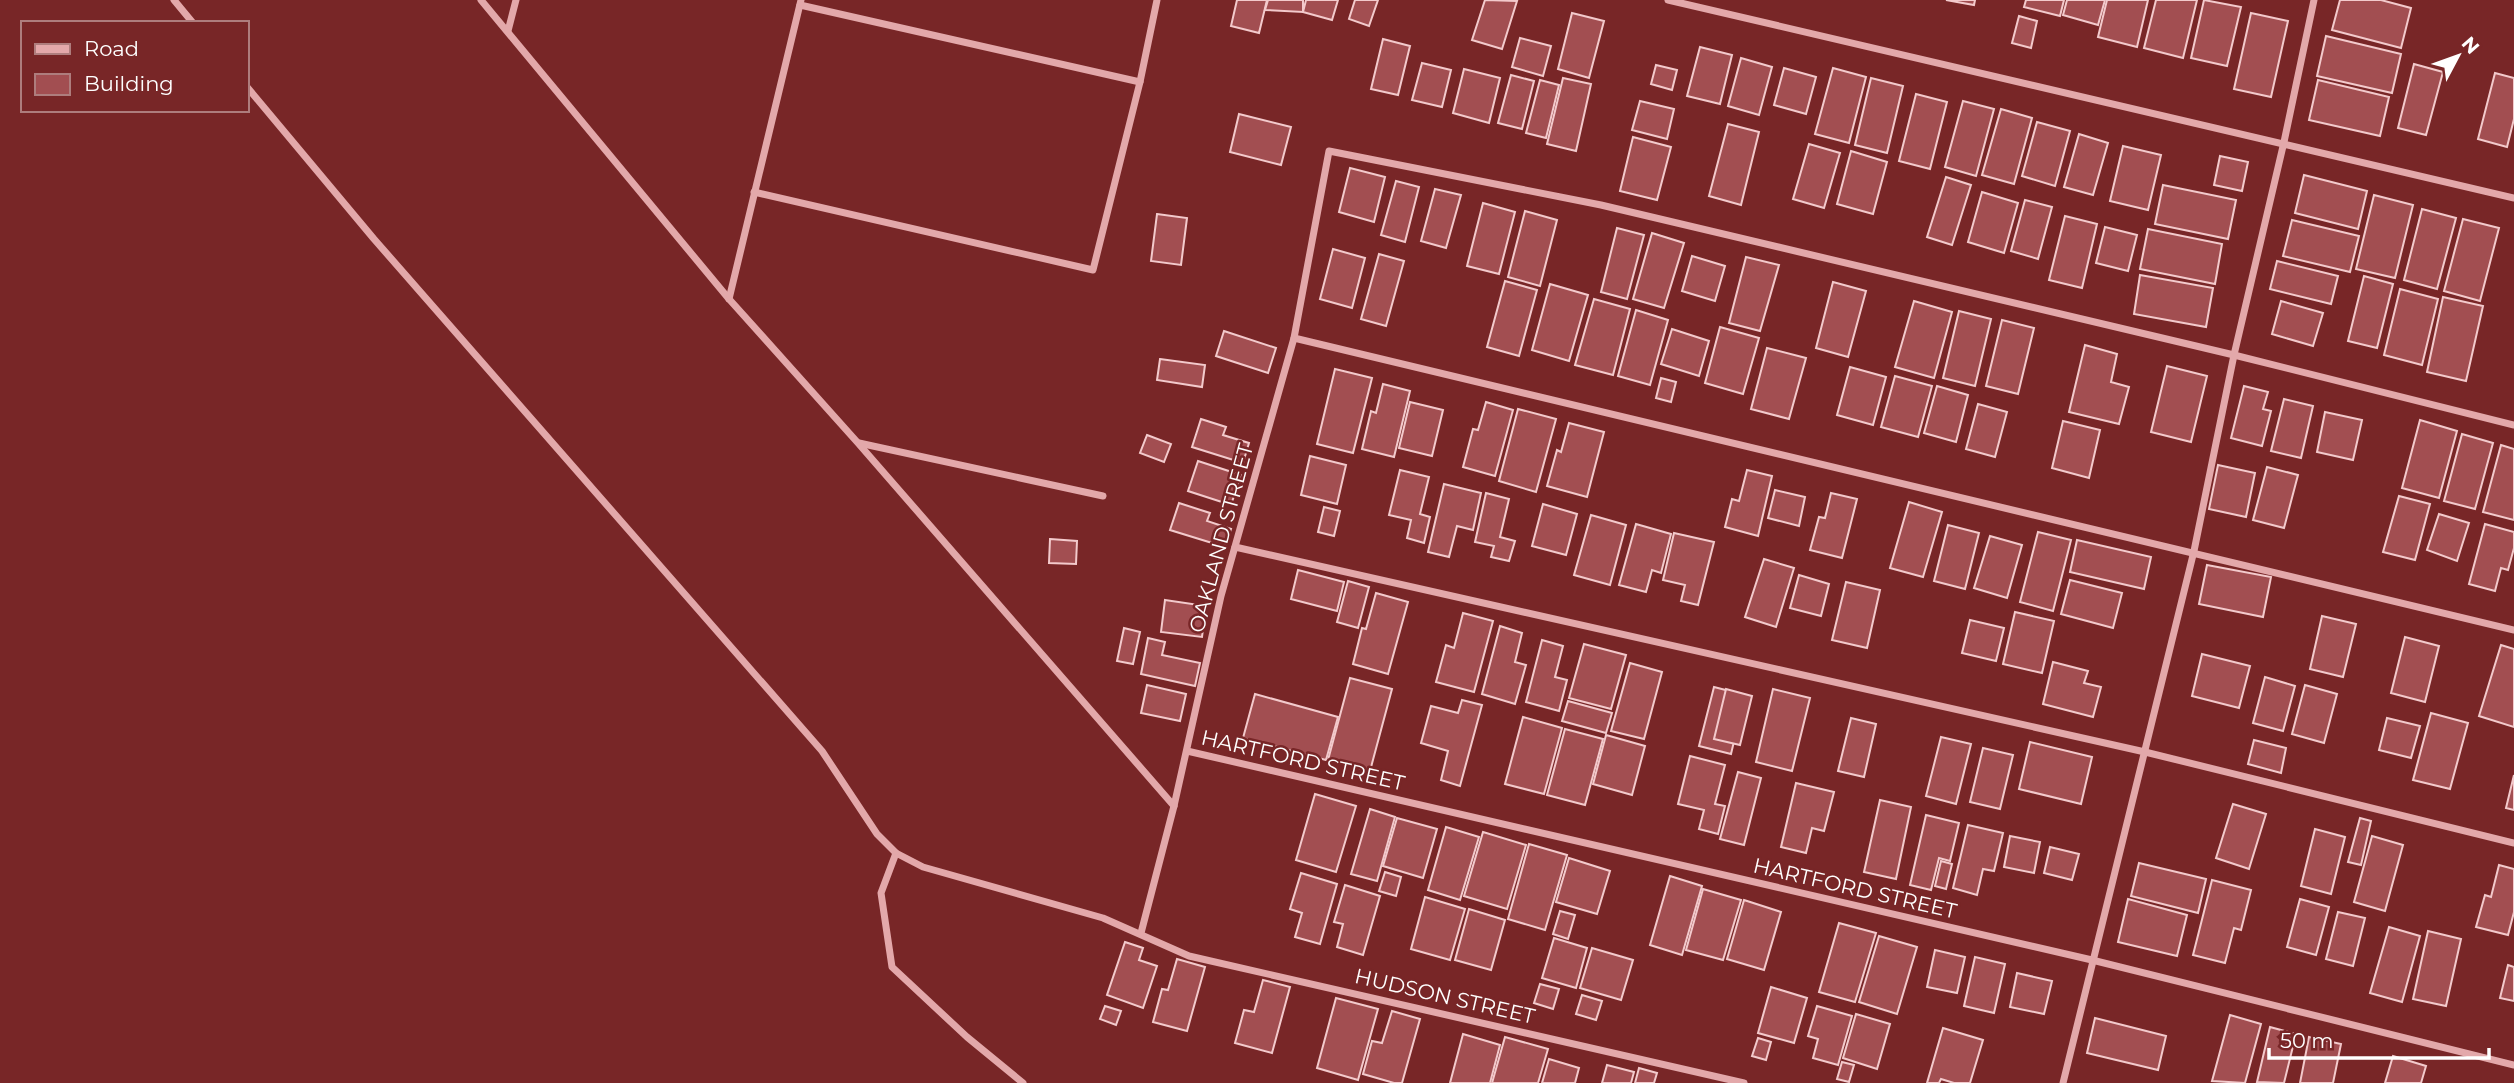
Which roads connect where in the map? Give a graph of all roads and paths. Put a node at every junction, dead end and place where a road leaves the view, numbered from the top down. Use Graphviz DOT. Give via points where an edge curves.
graph roads {
  1 [pos="174,0"];
  2 [pos="481,0"];
  3 [pos="516,0"];
  4 [pos="1157,0"];
  5 [pos="1668,0"];
  6 [pos="2314,0"];
  7 [pos="801,2"];
  8 [pos="191,21"];
  9 [pos="508,31"];
  10 [pos="1140,82"];
  11 [pos="248,88"];
  12 [pos="2284,142"];
  13 [pos="754,192"];
  14 [pos="2514,198"];
  15 [pos="729,299"];
  16 [pos="1294,338"];
  17 [pos="2234,355"];
  18 [pos="2514,425"];
  19 [pos="858,443"];
  20 [pos="1103,496"];
  21 [pos="1235,547"];
  22 [pos="2194,551"];
  23 [pos="2514,630"];
  24 [pos="1187,751"];
  25 [pos="2145,752"];
  26 [pos="1174,806"];
  27 [pos="2514,844"];
  28 [pos="896,853"];
  29 [pos="1141,933"];
  30 [pos="2092,960"];
  31 [pos="2514,1065"];
  32 [pos="1023,1083"];
  33 [pos="1744,1083"];
  34 [pos="2063,1083"];
  1 -- 8 [label="street"];
  2 -- 9 [label="street"];
  3 -- 9 [label="street"];
  4 -- 10 [label="street"];
  5 -- 12 [label="street"];
  6 -- 12 [label="street"];
  7 -- 10 [label="street"];
  7 -- 13 [label="street"];
  9 -- 15 [label="street"];
  10 -- 13 [label="street" via="1093,270"];
  11 -- 28 [label="street" via="822,751 877,834"];
  12 -- 14 [label="street"];
  12 -- 17 [label="street"];
  13 -- 15 [label="street"];
  15 -- 19 [label="street"];
  16 -- 17 [label="street, OAKLAND STREET" via="1329,151 1601,205"];
  16 -- 21 [label="street, OAKLAND STREET"];
  16 -- 22 [label="street"];
  17 -- 18 [label="street"];
  17 -- 22 [label="street"];
  19 -- 20 [label="street"];
  19 -- 26 [label="street"];
  21 -- 24 [label="street, OAKLAND STREET"];
  21 -- 25 [label="street"];
  22 -- 23 [label="street"];
  22 -- 25 [label="street"];
  24 -- 26 [label="street, OAKLAND STREET"];
  24 -- 30 [label="street, HARTFORD STREET"];
  25 -- 27 [label="street"];
  25 -- 30 [label="street"];
  26 -- 29 [label="street, OAKLAND STREET"];
  28 -- 29 [label="street, HUDSON STREET" via="923,867"];
  28 -- 32 [label="street" via="881,893 892,967"];
  29 -- 33 [label="street, HUDSON STREET" via="1189,956"];
  30 -- 31 [label="street, HARTFORD STREET"];
  30 -- 34 [label="street"];
}
